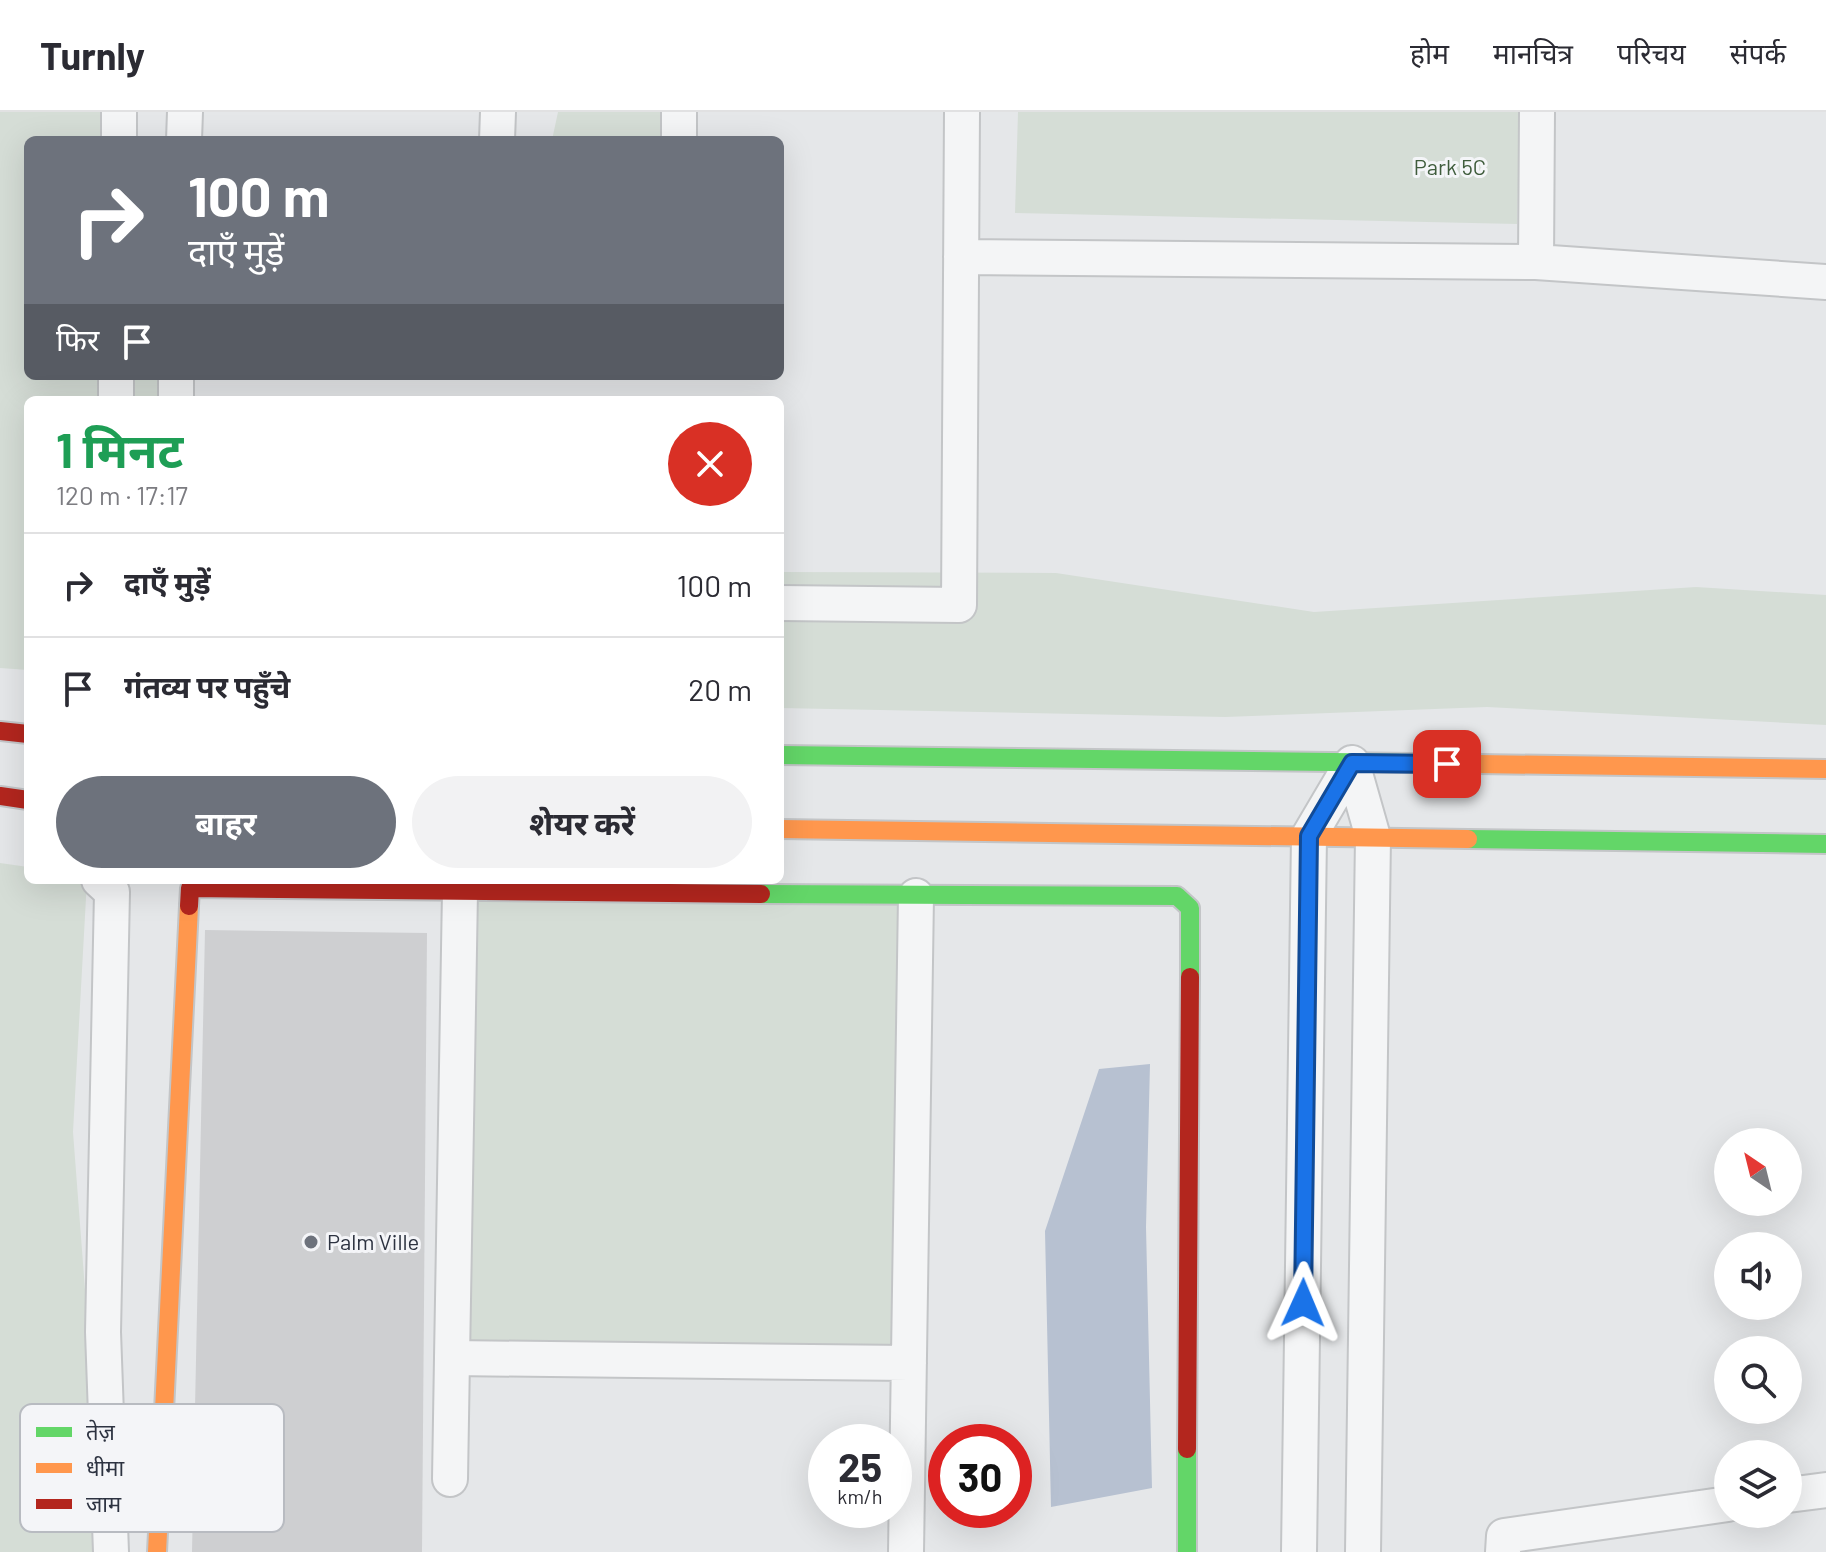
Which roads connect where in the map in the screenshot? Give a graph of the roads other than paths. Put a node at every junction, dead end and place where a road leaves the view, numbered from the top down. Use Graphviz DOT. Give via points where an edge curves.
graph roads {
  1 [pos="119,112"];
  2 [pos="185,112"];
  3 [pos="498,112"];
  4 [pos="679,112"];
  5 [pos="962,112"];
  6 [pos="1537,112"];
  7 [pos="119,136"];
  8 [pos="184,136"];
  9 [pos="497,136"];
  10 [pos="679,136"];
  11 [pos="961,257"];
  12 [pos="1536,262"];
  13 [pos="1826,282"];
  14 [pos="784,603"];
  15 [pos="0,731"];
  16 [pos="24,734"];
  17 [pos="784,755"];
  18 [pos="1352,763"];
  19 [pos="1826,769"];
  20 [pos="0,796"];
  21 [pos="24,799"];
  22 [pos="24,816"];
  23 [pos="0,819"];
  24 [pos="784,829"];
  25 [pos="1309,836"];
  26 [pos="1373,837"];
  27 [pos="1826,844"];
  28 [pos="103,884"];
  29 [pos="110,884"];
  30 [pos="460,891"];
  31 [pos="916,896"];
  32 [pos="452,1358"];
  33 [pos="909,1363"];
  34 [pos="100,1404"];
  35 [pos="106,1404"];
  36 [pos="164,1404"];
  37 [pos="450,1479"];
  38 [pos="1826,1490"];
  39 [pos="1802,1493"];
  40 [pos="1714,1506"];
  41 [pos="97,1532"];
  42 [pos="110,1532"];
  43 [pos="158,1532"];
  44 [pos="97,1552"];
  45 [pos="111,1552"];
  46 [pos="157,1552"];
  47 [pos="906,1552"];
  48 [pos="1187,1552"];
  49 [pos="1299,1552"];
  50 [pos="1363,1552"];
  51 [pos="1503,1552"];
  1 -- 7 [label="street"];
  2 -- 8 [label="street"];
  3 -- 9 [label="street"];
  4 -- 10 [label="street"];
  5 -- 11 [label="street"];
  6 -- 12 [label="street"];
  11 -- 12 [label="street"];
  11 -- 14 [label="street" via="959,605"];
  12 -- 13 [label="street"];
  15 -- 16 [label="street"];
  17 -- 18 [label="street"];
  18 -- 19 [label="street"];
  18 -- 25 [label="street"];
  18 -- 26 [label="street"];
  20 -- 21 [label="street"];
  22 -- 23 [label="street"];
  24 -- 25 [label="street"];
  25 -- 26 [label="street"];
  25 -- 49 [label="street"];
  26 -- 27 [label="street"];
  26 -- 50 [label="street"];
  28 -- 35 [label="street" via="112,892"];
  29 -- 34 [label="street"];
  30 -- 31 [label="street"];
  30 -- 32 [label="street"];
  30 -- 36 [label="street" via="190,888"];
  31 -- 33 [label="street"];
  31 -- 48 [label="street" via="1177,896 1190,908"];
  32 -- 33 [label="street"];
  32 -- 37 [label="street"];
  33 -- 47 [label="street"];
  38 -- 39 [label="street"];
  40 -- 51 [label="street" via="1504,1536"];
  41 -- 44 [label="street"];
  42 -- 45 [label="street"];
  43 -- 46 [label="street"];
}
